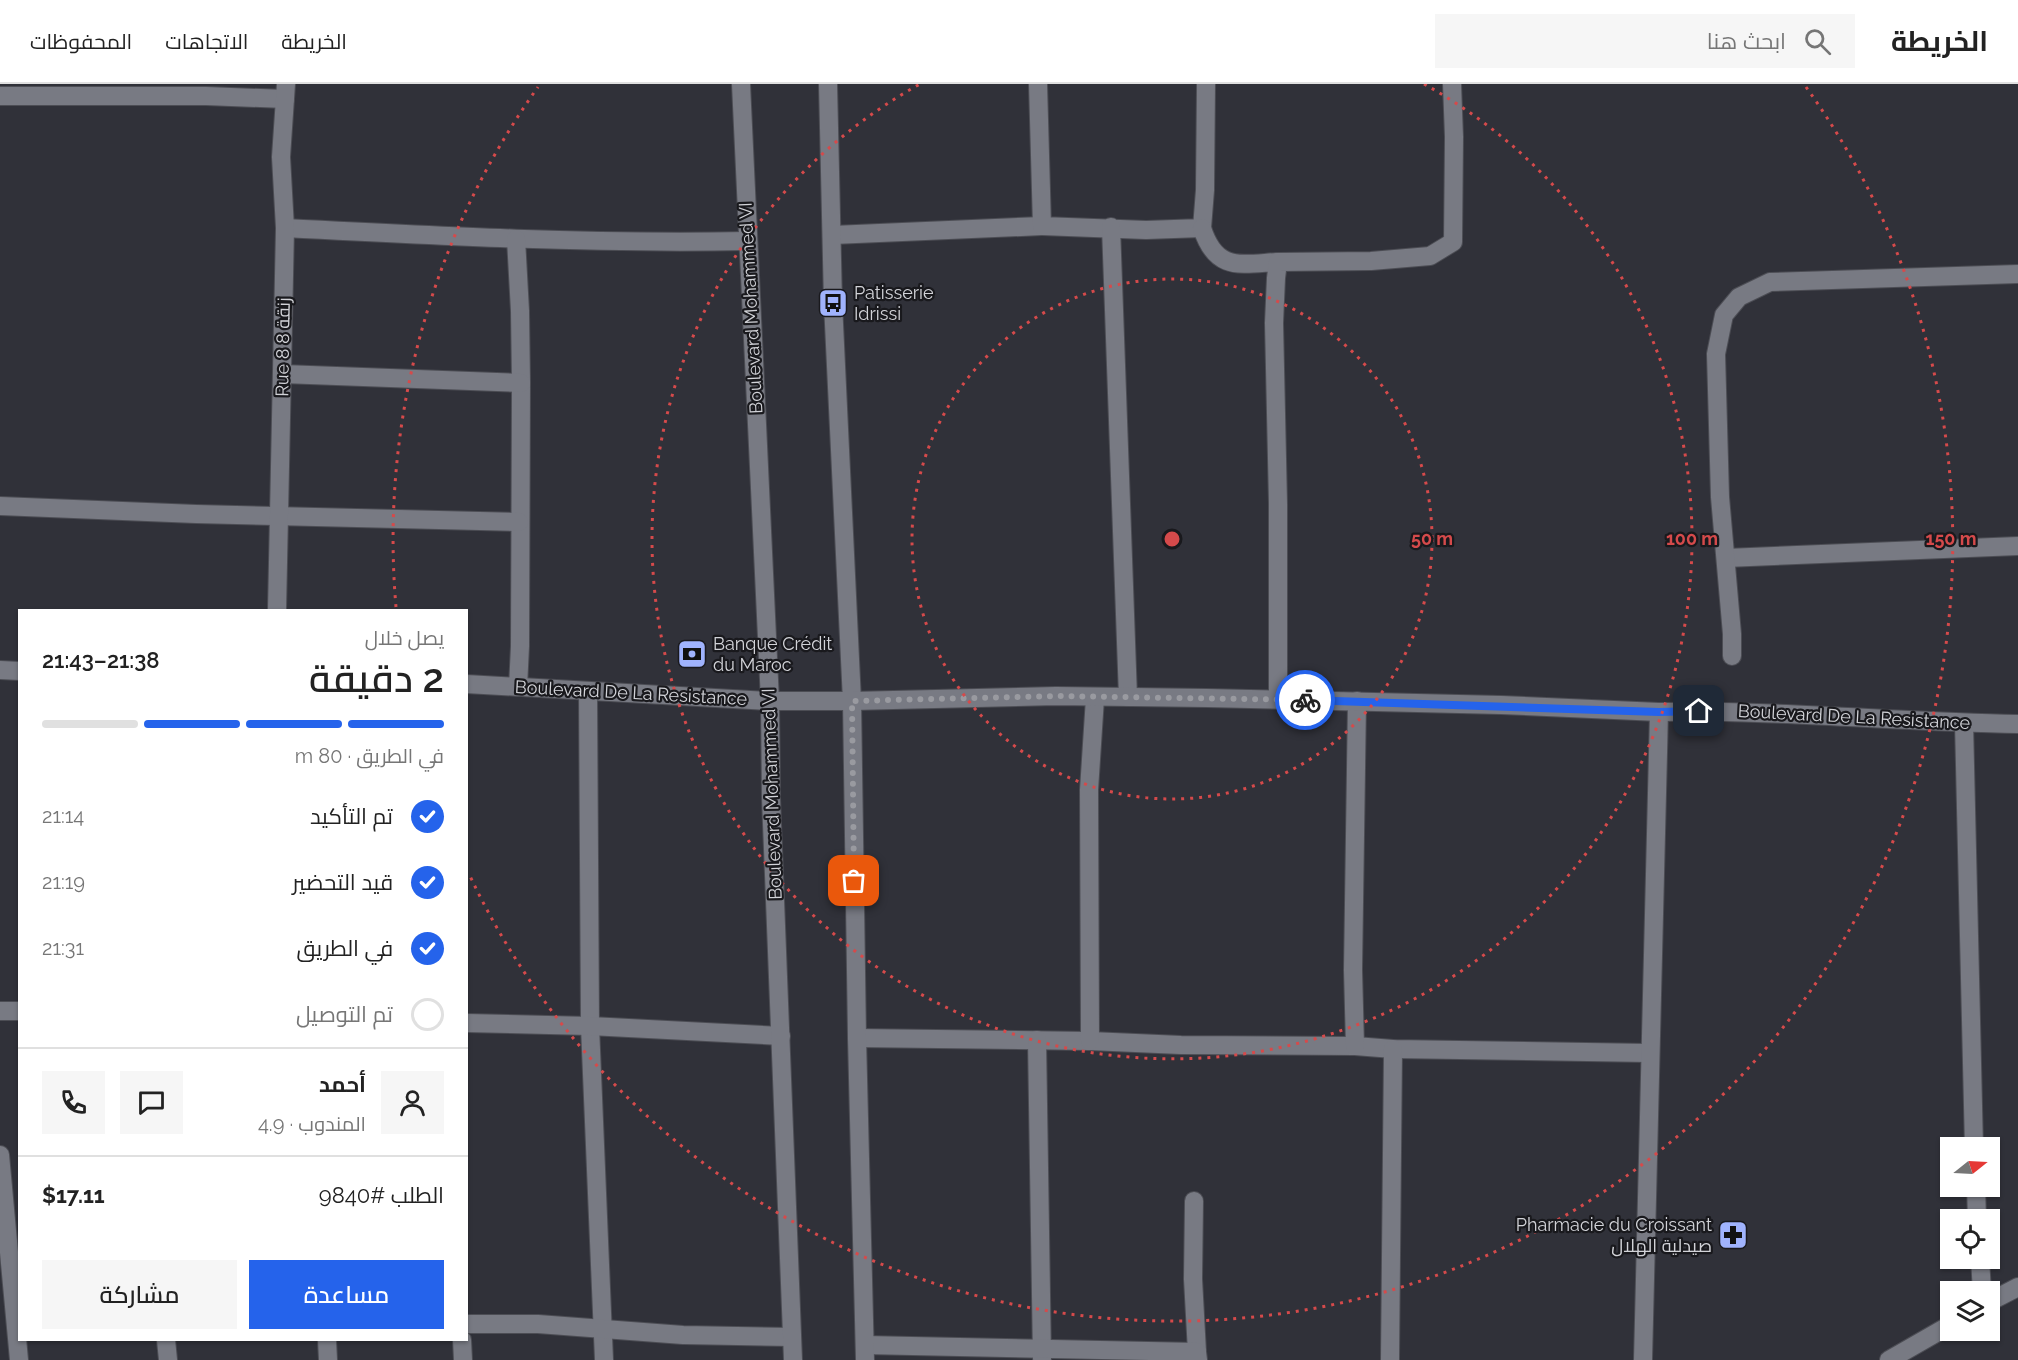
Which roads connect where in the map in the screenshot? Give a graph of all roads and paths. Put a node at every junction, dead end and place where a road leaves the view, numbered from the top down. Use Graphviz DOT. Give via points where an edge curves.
graph roads {
  1 [pos="741,84"];
  2 [pos="828,84"];
  3 [pos="1038,84"];
  4 [pos="1206,84"];
  5 [pos="1452,84"];
  6 [pos="285,91"];
  7 [pos="0,96"];
  8 [pos="1042,226"];
  9 [pos="1111,227"];
  10 [pos="285,228"];
  11 [pos="1202,228"];
  12 [pos="832,235"];
  13 [pos="516,239"];
  14 [pos="747,241"];
  15 [pos="1278,262"];
  16 [pos="2018,274"];
  17 [pos="283,374"];
  18 [pos="521,383"];
  19 [pos="0,506"];
  20 [pos="279,515"];
  21 [pos="519,522"];
  22 [pos="2018,546"];
  23 [pos="1726,558"];
  24 [pos="277,609"];
  25 [pos="1732,657"];
  26 [pos="0,670"];
  27 [pos="18,671"];
  28 [pos="468,684"];
  29 [pos="518,687"];
  30 [pos="588,691"];
  31 [pos="1128,697"];
  32 [pos="1095,698"];
  33 [pos="1278,699"];
  34 [pos="770,701"];
  35 [pos="852,701"];
  36 [pos="1357,701"];
  37 [pos="1659,712"];
  38 [pos="1964,723"];
  39 [pos="2018,724"];
  40 [pos="0,1011"];
  41 [pos="18,1011"];
  42 [pos="468,1023"];
  43 [pos="590,1026"];
  44 [pos="781,1036"];
  45 [pos="857,1038"];
  46 [pos="1037,1040"];
  47 [pos="1090,1041"];
  48 [pos="1355,1046"];
  49 [pos="1393,1049"];
  50 [pos="1649,1053"];
  51 [pos="1974,1137"];
  52 [pos="0,1155"];
  53 [pos="1194,1201"];
  54 [pos="2018,1287"];
  55 [pos="2000,1296"];
  56 [pos="11,1314"];
  57 [pos="468,1324"];
  58 [pos="603,1328"];
  59 [pos="1940,1332"];
  60 [pos="792,1337"];
  61 [pos="166,1341"];
  62 [pos="327,1341"];
  63 [pos="462,1341"];
  64 [pos="865,1352"];
  65 [pos="1042,1354"];
  66 [pos="1911,1355"];
  67 [pos="1197,1356"];
  68 [pos="19,1360"];
  69 [pos="168,1360"];
  70 [pos="328,1360"];
  71 [pos="464,1360"];
  72 [pos="604,1360"];
  73 [pos="793,1360"];
  74 [pos="1390,1360"];
  75 [pos="1643,1360"];
  76 [pos="1889,1360"];
  1 -- 14 [label="street, Boulevard Mohammed VI"];
  2 -- 12 [label="street"];
  3 -- 8 [label="street"];
  4 -- 11 [label="street"];
  5 -- 15 [label="street" via="1453,242 1430,256 1414,258"];
  6 -- 7 [label="street" via="206,96"];
  6 -- 10 [label="street, Rue 8 8 زنقة" via="281,158"];
  8 -- 9 [label="street"];
  8 -- 12 [label="street"];
  9 -- 11 [label="street"];
  9 -- 31 [label="street"];
  10 -- 13 [label="street"];
  10 -- 17 [label="street, Rue 8 8 زنقة"];
  11 -- 15 [label="street" via="1207,245 1228,262"];
  12 -- 35 [label="street"];
  13 -- 14 [label="street"];
  13 -- 18 [label="street"];
  14 -- 34 [label="street, Boulevard Mohammed VI"];
  15 -- 33 [label="street" via="1274,323"];
  16 -- 23 [label="street" via="1770,282 1739,297 1724,315 1716,354 1720,497"];
  17 -- 18 [label="street"];
  17 -- 20 [label="street, Rue 8 8 زنقة"];
  18 -- 21 [label="street"];
  19 -- 20 [label="street"];
  20 -- 21 [label="street"];
  20 -- 24 [label="street, Rue 8 8 زنقة"];
  21 -- 29 [label="street"];
  22 -- 23 [label="street"];
  23 -- 25 [label="street"];
  26 -- 27 [label="street"];
  28 -- 29 [label="street, Boulevard De La Resistance"];
  29 -- 30 [label="street, Boulevard De La Resistance"];
  30 -- 34 [label="street, Boulevard De La Resistance"];
  30 -- 43 [label="street"];
  31 -- 32 [label="street, Boulevard De La Resistance"];
  31 -- 33 [label="street, Boulevard De La Resistance"];
  32 -- 35 [label="street, Boulevard De La Resistance"];
  32 -- 47 [label="street" via="1089,790"];
  33 -- 36 [label="street, Boulevard De La Resistance"];
  34 -- 35 [label="street, Boulevard De La Resistance"];
  34 -- 44 [label="street, Boulevard Mohammed VI"];
  35 -- 45 [label="street"];
  36 -- 37 [label="street, Boulevard De La Resistance"];
  36 -- 48 [label="street"];
  37 -- 38 [label="street, Boulevard De La Resistance" via="1719,711"];
  37 -- 50 [label="street"];
  38 -- 39 [label="street, Boulevard De La Resistance"];
  38 -- 51 [label="street"];
  40 -- 41 [label="street"];
  42 -- 43 [label="street"];
  43 -- 44 [label="street"];
  43 -- 58 [label="street"];
  44 -- 60 [label="street, Boulevard Mohammed VI"];
  45 -- 46 [label="street"];
  45 -- 64 [label="street"];
  46 -- 47 [label="street"];
  46 -- 65 [label="street"];
  47 -- 48 [label="street"];
  48 -- 49 [label="street"];
  49 -- 50 [label="street"];
  49 -- 74 [label="street"];
  50 -- 75 [label="street"];
  52 -- 56 [label="street"];
  53 -- 67 [label="street"];
  54 -- 55 [label="street"];
  56 -- 68 [label="street"];
  57 -- 58 [label="street"];
  58 -- 60 [label="street" via="683,1335"];
  58 -- 72 [label="street"];
  59 -- 66 [label="street"];
  60 -- 73 [label="street, Boulevard Mohammed VI"];
  61 -- 69 [label="street"];
  62 -- 70 [label="street"];
  63 -- 71 [label="street"];
  64 -- 65 [label="street"];
  65 -- 67 [label="street"];
  66 -- 76 [label="street"];
}
